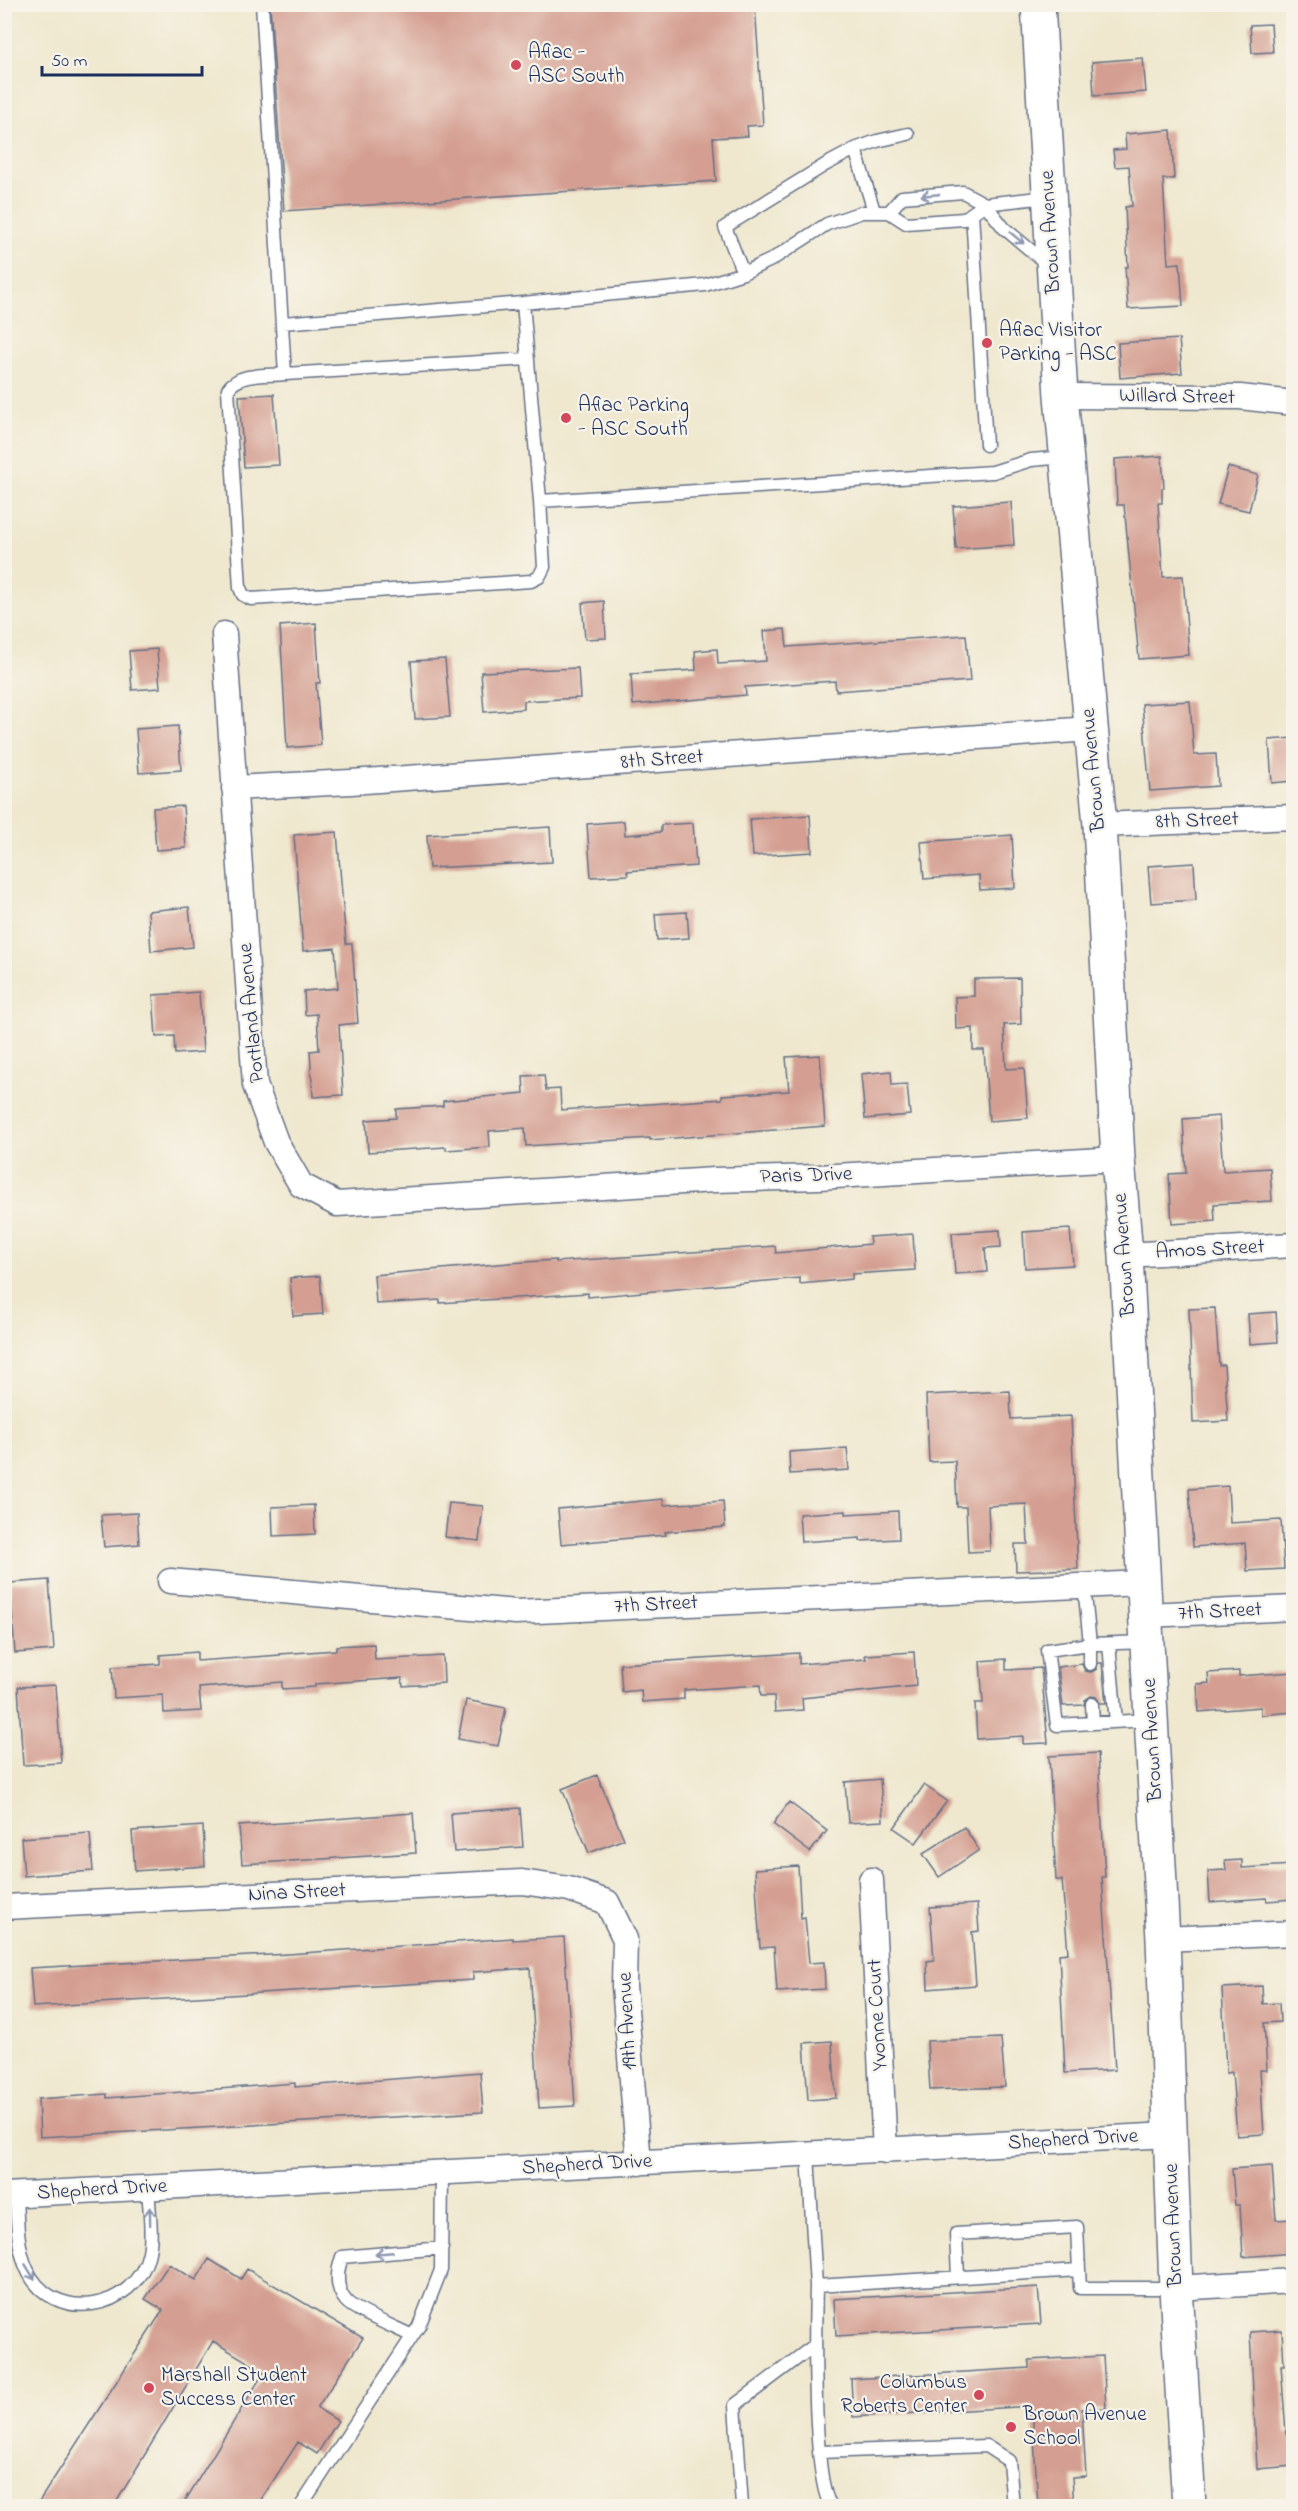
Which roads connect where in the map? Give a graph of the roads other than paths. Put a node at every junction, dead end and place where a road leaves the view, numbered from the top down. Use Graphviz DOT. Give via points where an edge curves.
graph roads {
  1 [pos="262,4"];
  2 [pos="1038,4"];
  3 [pos="908,134"];
  4 [pos="855,149"];
  5 [pos="1049,197"];
  6 [pos="985,204"];
  7 [pos="874,211"];
  8 [pos="889,212"];
  9 [pos="972,213"];
  10 [pos="1053,269"];
  11 [pos="743,273"];
  12 [pos="523,303"];
  13 [pos="283,322"];
  14 [pos="528,359"];
  15 [pos="285,374"];
  16 [pos="1061,396"];
  17 [pos="1293,403"];
  18 [pos="986,446"];
  19 [pos="1066,457"];
  20 [pos="540,501"];
  21 [pos="224,634"];
  22 [pos="1090,729"];
  23 [pos="234,788"];
  24 [pos="1293,817"];
  25 [pos="1100,825"];
  26 [pos="1118,1159"];
  27 [pos="494,1193"];
  28 [pos="1293,1245"];
  29 [pos="1126,1255"];
  30 [pos="170,1581"];
  31 [pos="1142,1582"];
  32 [pos="1084,1585"];
  33 [pos="1293,1608"];
  34 [pos="1148,1629"];
  35 [pos="1089,1644"];
  36 [pos="1109,1644"];
  37 [pos="1090,1664"];
  38 [pos="1092,1704"];
  39 [pos="1152,1720"];
  40 [pos="1116,1722"];
  41 [pos="1094,1723"];
  42 [pos="871,1880"];
  43 [pos="589,1896"];
  44 [pos="4,1907"];
  45 [pos="1293,1933"];
  46 [pos="1163,1939"];
  47 [pos="1170,2135"];
  48 [pos="885,2151"];
  49 [pos="808,2154"];
  50 [pos="639,2163"];
  51 [pos="442,2172"];
  52 [pos="148,2188"];
  53 [pos="10,2195"];
  54 [pos="442,2248"];
  55 [pos="1080,2270"];
  56 [pos="958,2277"];
  57 [pos="1293,2282"];
  58 [pos="816,2286"];
  59 [pos="1176,2288"];
  60 [pos="412,2336"];
  61 [pos="815,2345"];
  62 [pos="820,2452"];
  63 [pos="301,2506"];
  64 [pos="742,2506"];
  65 [pos="831,2506"];
  66 [pos="1013,2506"];
  67 [pos="1189,2506"];
  1 -- 13 [label="lane"];
  2 -- 5 [label="street, Brown Avenue"];
  3 -- 4 [label="lane"];
  4 -- 7 [label="lane"];
  4 -- 11 [label="lane" via="725,227"];
  5 -- 6 [label="lane"];
  5 -- 10 [label="street, Brown Avenue"];
  6 -- 8 [label="lane, one-way" via="963,192 902,197"];
  6 -- 9 [label="lane"];
  6 -- 10 [label="lane, one-way" via="1004,228"];
  7 -- 8 [label="lane"];
  7 -- 11 [label="lane" via="827,224"];
  8 -- 9 [label="lane" via="906,223 964,219"];
  9 -- 18 [label="lane"];
  10 -- 16 [label="street, Brown Avenue"];
  11 -- 12 [label="lane" via="705,285"];
  12 -- 13 [label="lane"];
  12 -- 14 [label="lane"];
  13 -- 15 [label="lane"];
  14 -- 15 [label="lane"];
  14 -- 20 [label="lane"];
  15 -- 20 [label="lane" via="241,378 228,389 240,588 251,599 531,581 539,577 544,567"];
  16 -- 17 [label="street, Willard Street" via="1240,397"];
  16 -- 19 [label="street, Brown Avenue"];
  19 -- 20 [label="lane" via="1031,460 993,472"];
  19 -- 22 [label="street, Brown Avenue"];
  21 -- 23 [label="street, Portland Avenue"];
  22 -- 23 [label="street, 8th Street"];
  22 -- 25 [label="street, Brown Avenue"];
  23 -- 27 [label="street, Portland Avenue" via="255,1085 276,1142 301,1185 337,1204"];
  24 -- 25 [label="street, 8th Street"];
  25 -- 26 [label="street, Brown Avenue"];
  26 -- 27 [label="street, Paris Drive"];
  26 -- 29 [label="street, Brown Avenue"];
  28 -- 29 [label="street, Amos Street"];
  29 -- 31 [label="street, Brown Avenue"];
  30 -- 32 [label="street, 7th Street" via="516,1612"];
  31 -- 32 [label="street, 7th Street"];
  31 -- 34 [label="street, Brown Avenue"];
  32 -- 35 [label="lane"];
  33 -- 34 [label="street, 7th Street"];
  34 -- 36 [label="lane"];
  34 -- 39 [label="street, Brown Avenue"];
  35 -- 36 [label="lane"];
  35 -- 37 [label="lane"];
  35 -- 41 [label="lane" via="1047,1650 1057,1725"];
  36 -- 40 [label="lane"];
  38 -- 41 [label="lane"];
  39 -- 40 [label="lane"];
  39 -- 46 [label="street, Brown Avenue"];
  40 -- 41 [label="lane"];
  42 -- 48 [label="street, Yvonne Court"];
  43 -- 44 [label="street, Nina Street" via="522,1882"];
  43 -- 50 [label="street, 19th Avenue" via="607,1902 625,1939 624,1986"];
  45 -- 46 [label="street"];
  46 -- 47 [label="street, Brown Avenue"];
  47 -- 48 [label="street, Shepherd Drive"];
  47 -- 59 [label="street, Brown Avenue"];
  48 -- 49 [label="street, Shepherd Drive"];
  49 -- 50 [label="street, Shepherd Drive"];
  49 -- 58 [label="lane"];
  50 -- 51 [label="street, Shepherd Drive"];
  51 -- 52 [label="street, Shepherd Drive"];
  51 -- 54 [label="lane"];
  52 -- 53 [label="street, Shepherd Drive"];
  53 -- 52 [label="lane, one-way" via="26,2268 56,2300 81,2306 105,2303 128,2290 143,2269 149,2252"];
  54 -- 60 [label="lane" via="441,2270"];
  54 -- 60 [label="lane, one-way" via="342,2257 337,2270 338,2287 346,2302"];
  55 -- 56 [label="lane"];
  55 -- 56 [label="lane" via="1077,2227 1066,2227 956,2234"];
  55 -- 59 [label="lane" via="1080,2288"];
  56 -- 58 [label="lane"];
  57 -- 59 [label="street"];
  58 -- 61 [label="lane"];
  59 -- 67 [label="street, Brown Avenue"];
  60 -- 63 [label="lane"];
  61 -- 62 [label="lane"];
  61 -- 64 [label="lane" via="735,2405"];
  62 -- 65 [label="lane" via="825,2498"];
  62 -- 66 [label="lane" via="986,2446 1009,2461"];
}
